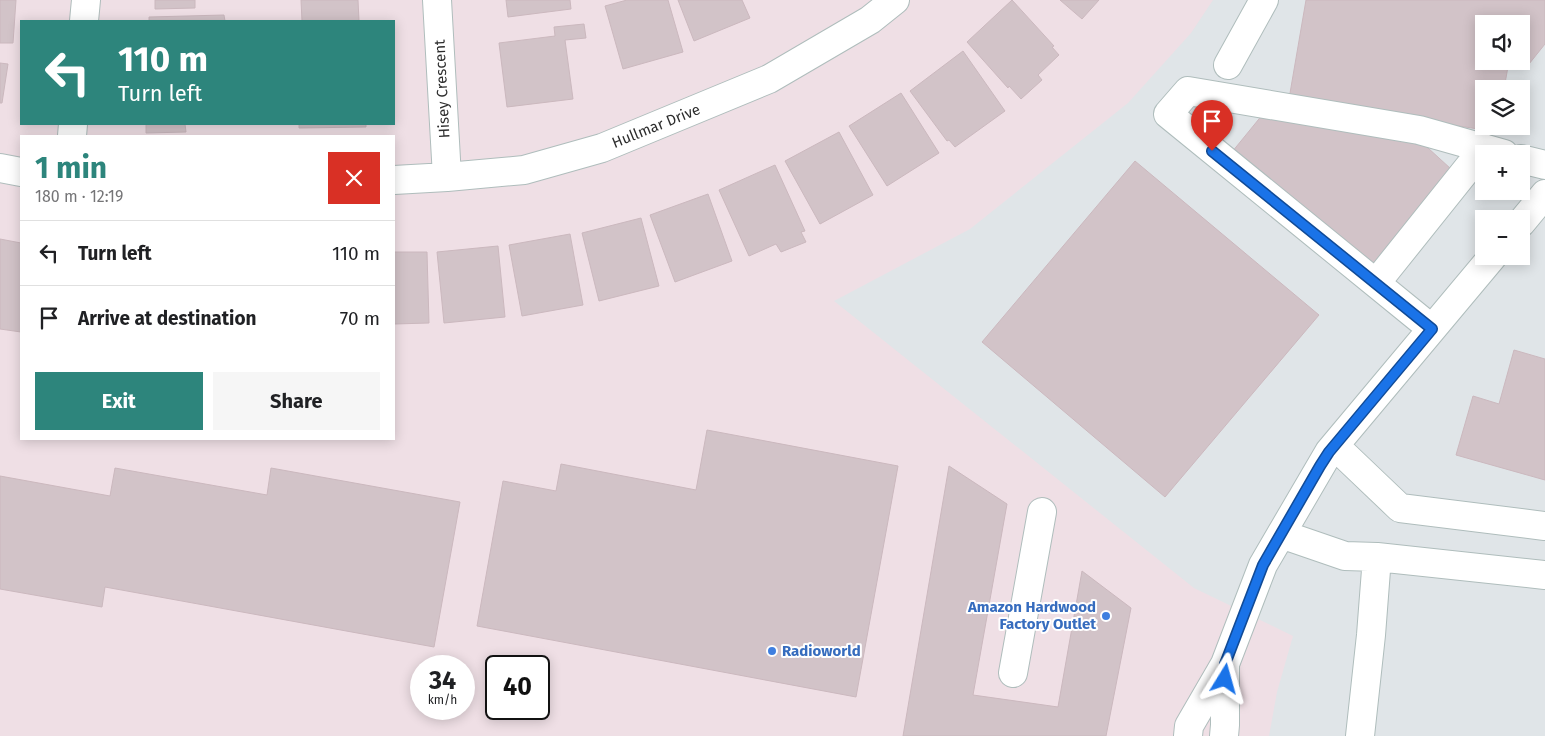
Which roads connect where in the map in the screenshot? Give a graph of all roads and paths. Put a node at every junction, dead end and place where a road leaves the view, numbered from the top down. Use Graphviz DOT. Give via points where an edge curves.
graph roads {
  1 [pos="86,0"];
  2 [pos="436,0"];
  3 [pos="895,0"];
  4 [pos="1264,0"];
  5 [pos="84,20"];
  6 [pos="1228,65"];
  7 [pos="1475,146"];
  8 [pos="1530,161"];
  9 [pos="1545,165"];
  10 [pos="0,168"];
  11 [pos="20,172"];
  12 [pos="1475,172"];
  13 [pos="447,177"];
  14 [pos="395,180"];
  15 [pos="1545,194"];
  16 [pos="1530,212"];
  17 [pos="1485,265"];
  18 [pos="1376,283"];
  19 [pos="1432,329"];
  20 [pos="1335,446"];
  21 [pos="1042,512"];
  22 [pos="1545,526"];
  23 [pos="1281,534"];
  24 [pos="1377,557"];
  25 [pos="1545,575"];
  26 [pos="1225,664"];
  27 [pos="1013,673"];
  28 [pos="1188,736"];
  29 [pos="1224,736"];
  30 [pos="1360,736"];
  1 -- 5 [label="street"];
  2 -- 13 [label="street, Hisey Crescent"];
  3 -- 13 [label="street, Hullmar Drive" via="870,20 769,79 602,148 524,170"];
  4 -- 6 [label="street"];
  7 -- 18 [label="street" via="1419,130 1188,90 1168,114"];
  8 -- 9 [label="street"];
  10 -- 11 [label="street"];
  12 -- 18 [label="street"];
  13 -- 14 [label="street, Hullmar Drive"];
  15 -- 16 [label="street"];
  17 -- 19 [label="street"];
  18 -- 19 [label="street"];
  19 -- 20 [label="street"];
  20 -- 22 [label="street" via="1400,508"];
  20 -- 23 [label="street"];
  21 -- 27 [label="street"];
  23 -- 24 [label="street" via="1345,556"];
  23 -- 26 [label="street" via="1263,565"];
  24 -- 25 [label="street"];
  24 -- 30 [label="street"];
  26 -- 28 [label="street" via="1189,726"];
  26 -- 29 [label="street"];
}
